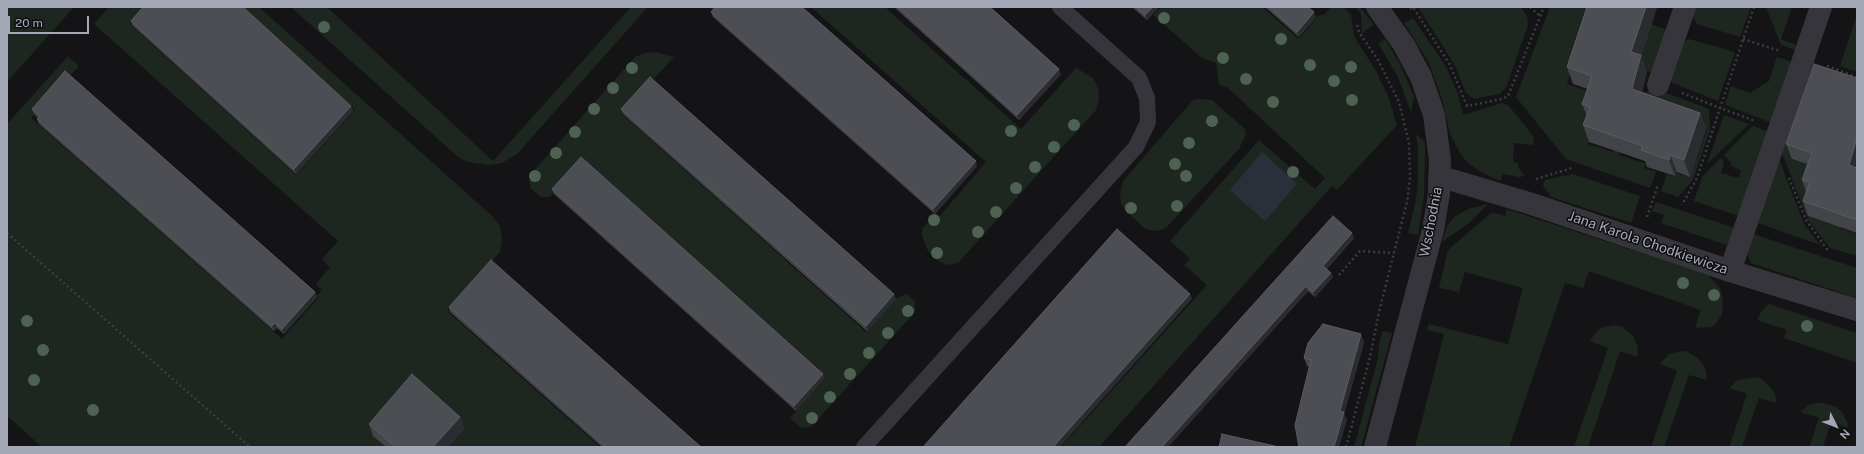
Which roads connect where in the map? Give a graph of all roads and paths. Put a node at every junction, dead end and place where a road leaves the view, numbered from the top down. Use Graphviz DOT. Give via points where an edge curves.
graph roads {
  1 [pos="1060,7"];
  2 [pos="1377,7"];
  3 [pos="1413,7"];
  4 [pos="1530,7"];
  5 [pos="1544,7"];
  6 [pos="1685,7"];
  7 [pos="1754,7"];
  8 [pos="1821,7"];
  9 [pos="1407,12"];
  10 [pos="1540,16"];
  11 [pos="1743,39"];
  12 [pos="1366,42"];
  13 [pos="1804,56"];
  14 [pos="1857,77"];
  15 [pos="1658,84"];
  16 [pos="1720,108"];
  17 [pos="1779,130"];
  18 [pos="1572,168"];
  19 [pos="1789,177"];
  20 [pos="1439,178"];
  21 [pos="1534,179"];
  22 [pos="1682,205"];
  23 [pos="7,233"];
  24 [pos="1829,252"];
  25 [pos="1394,254"];
  26 [pos="1730,271"];
  27 [pos="1339,275"];
  28 [pos="1857,310"];
  29 [pos="250,447"];
  30 [pos="864,447"];
  31 [pos="1346,447"];
  32 [pos="1375,447"];
  1 -- 30 [label="lane" via="1139,78 1147,98 1148,122 1136,147"];
  2 -- 20 [label="street, Wschodnia" via="1404,45 1429,98 1437,132"];
  3 -- 9 [label="path"];
  3 -- 10 [label="path" via="1450,65 1467,106 1508,96"];
  4 -- 10 [label="path"];
  5 -- 10 [label="path"];
  6 -- 15 [label="street"];
  7 -- 11 [label="path"];
  8 -- 13 [label="street"];
  11 -- 13 [label="path"];
  11 -- 16 [label="path"];
  12 -- 25 [label="path" via="1390,81 1399,102 1409,142 1410,178 1407,202"];
  13 -- 14 [label="path"];
  13 -- 17 [label="street"];
  15 -- 16 [label="path"];
  16 -- 17 [label="path"];
  16 -- 22 [label="path" via="1697,178"];
  17 -- 26 [label="street"];
  18 -- 21 [label="path"];
  19 -- 24 [label="path" via="1806,220"];
  20 -- 26 [label="street, Jana Karola Chodkiewicza" via="1532,204"];
  20 -- 32 [label="street, Wschodnia" via="1439,194 1432,230"];
  23 -- 29 [label="path"];
  25 -- 27 [label="path" via="1360,251"];
  25 -- 31 [label="path"];
  26 -- 28 [label="street, Jana Karola Chodkiewicza"];
}
